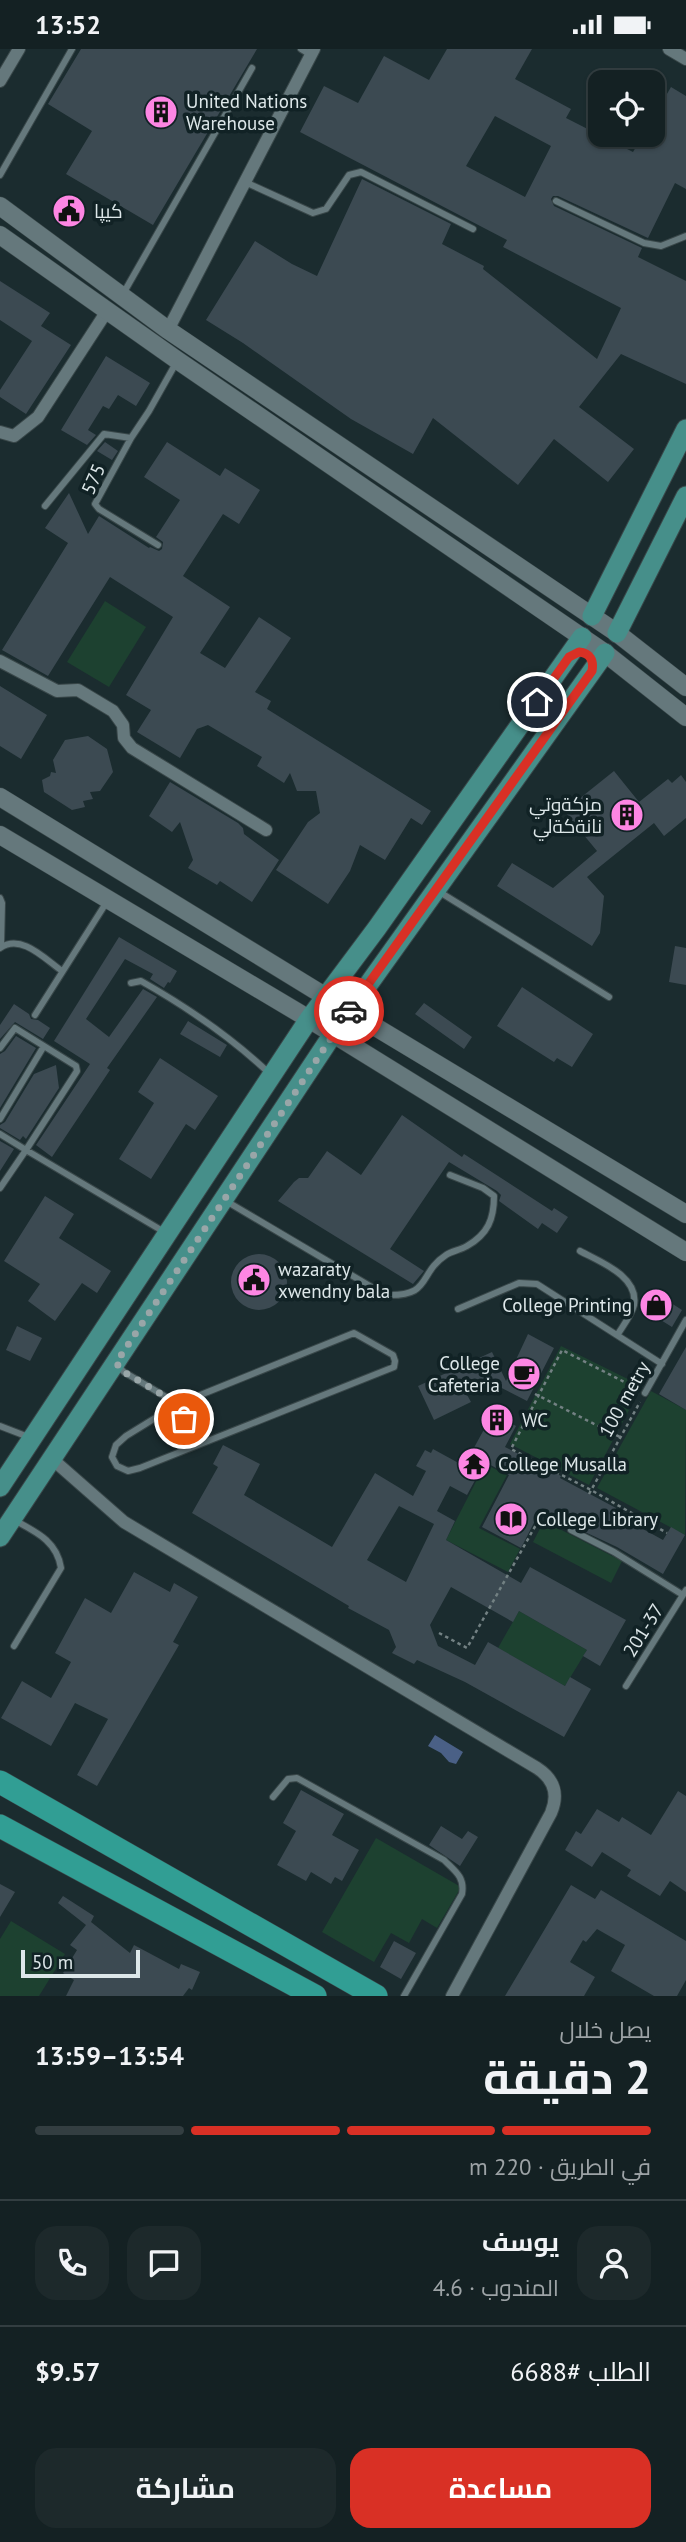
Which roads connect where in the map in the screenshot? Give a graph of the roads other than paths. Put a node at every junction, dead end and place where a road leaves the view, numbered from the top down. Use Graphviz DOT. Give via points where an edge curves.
graph roads {
  1 [pos="19,49"];
  2 [pos="72,49"];
  3 [pos="669,49"];
  4 [pos="309,51"];
  5 [pos="686,59"];
  6 [pos="252,68"];
  7 [pos="0,82"];
  8 [pos="0,174"];
  9 [pos="245,182"];
  10 [pos="556,201"];
  11 [pos="0,207"];
  12 [pos="473,229"];
  13 [pos="0,235"];
  14 [pos="686,236"];
  15 [pos="122,296"];
  16 [pos="107,311"];
  17 [pos="168,330"];
  18 [pos="177,361"];
  19 [pos="686,429"];
  20 [pos="0,432"];
  21 [pos="131,438"];
  22 [pos="686,496"];
  23 [pos="45,506"];
  24 [pos="158,545"];
  25 [pos="602,597"];
  26 [pos="629,609"];
  27 [pos="592,616"];
  28 [pos="617,633"];
  29 [pos="582,637"];
  30 [pos="605,653"];
  31 [pos="569,657"];
  32 [pos="0,661"];
  33 [pos="592,671"];
  34 [pos="686,687"];
  35 [pos="686,717"];
  36 [pos="0,797"];
  37 [pos="266,830"];
  38 [pos="0,835"];
  39 [pos="435,890"];
  40 [pos="0,898"];
  41 [pos="109,899"];
  42 [pos="1,947"];
  43 [pos="62,971"];
  44 [pos="131,983"];
  45 [pos="325,996"];
  46 [pos="609,997"];
  47 [pos="349,1011"];
  48 [pos="35,1014"];
  49 [pos="309,1019"];
  50 [pos="333,1034"];
  51 [pos="44,1046"];
  52 [pos="0,1048"];
  53 [pos="271,1076"];
  54 [pos="0,1119"];
  55 [pos="0,1134"];
  56 [pos="26,1150"];
  57 [pos="450,1175"];
  58 [pos="0,1188"];
  59 [pos="223,1200"];
  60 [pos="686,1214"];
  61 [pos="167,1234"];
  62 [pos="580,1251"];
  63 [pos="686,1252"];
  64 [pos="458,1309"];
  65 [pos="686,1320"];
  66 [pos="618,1334"];
  67 [pos="677,1335"];
  68 [pos="686,1340"];
  69 [pos="81,1364"];
  70 [pos="662,1364"];
  71 [pos="111,1370"];
  72 [pos="645,1393"];
  73 [pos="59,1398"];
  74 [pos="178,1404"];
  75 [pos="85,1410"];
  76 [pos="0,1426"];
  77 [pos="32,1438"];
  78 [pos="195,1445"];
  79 [pos="51,1458"];
  80 [pos="3,1478"];
  81 [pos="12,1519"];
  82 [pos="571,1530"];
  83 [pos="0,1537"];
  84 [pos="684,1593"];
  85 [pos="14,1646"];
  86 [pos="626,1686"];
  87 [pos="0,1782"];
  88 [pos="273,1797"];
  89 [pos="0,1826"];
  90 [pos="315,1996"];
  91 [pos="376,1996"];
  92 [pos="404,1996"];
  93 [pos="452,1996"];
  1 -- 7 [label="street"];
  2 -- 8 [label="lane"];
  3 -- 5 [label="street"];
  4 -- 9 [label="street"];
  6 -- 15 [label="lane"];
  9 -- 12 [label="lane" via="313,213 326,209 349,176 361,172"];
  9 -- 17 [label="street"];
  10 -- 14 [label="lane" via="644,243 661,246"];
  11 -- 15 [label="street"];
  13 -- 16 [label="street"];
  15 -- 17 [label="street"];
  16 -- 18 [label="street"];
  16 -- 20 [label="street" via="38,417 14,436"];
  17 -- 27 [label="street"];
  18 -- 21 [label="lane"];
  18 -- 29 [label="street"];
  19 -- 25 [label="main road"];
  21 -- 23 [label="lane" via="104,434"];
  21 -- 24 [label="lane, 575" via="95,504"];
  22 -- 26 [label="main road"];
  25 -- 26 [label="main road" via="610,615"];
  25 -- 27 [label="main road"];
  26 -- 28 [label="main road"];
  27 -- 28 [label="street"];
  28 -- 34 [label="street"];
  29 -- 30 [label="street"];
  29 -- 31 [label="main road"];
  30 -- 33 [label="main road"];
  30 -- 35 [label="street"];
  31 -- 33 [label="main road" via="584,652 592,660"];
  31 -- 45 [label="main road"];
  32 -- 37 [label="street" via="57,691 78,690 113,711 132,748"];
  33 -- 39 [label="main road"];
  36 -- 45 [label="street"];
  38 -- 41 [label="street"];
  39 -- 46 [label="lane"];
  39 -- 47 [label="main road"];
  40 -- 42 [label="lane"];
  41 -- 43 [label="lane"];
  41 -- 49 [label="street"];
  42 -- 43 [label="lane" via="25,944"];
  43 -- 48 [label="lane"];
  44 -- 53 [label="lane" via="141,981 158,990 238,1044"];
  45 -- 47 [label="street"];
  45 -- 49 [label="main road"];
  47 -- 50 [label="main road"];
  47 -- 60 [label="street"];
  49 -- 50 [label="street"];
  49 -- 53 [label="main road"];
  50 -- 59 [label="main road"];
  50 -- 63 [label="street"];
  51 -- 52 [label="lane" via="15,1028"];
  51 -- 54 [label="lane"];
  51 -- 56 [label="lane" via="77,1071"];
  53 -- 61 [label="main road"];
  55 -- 56 [label="lane"];
  56 -- 58 [label="lane"];
  56 -- 61 [label="lane"];
  57 -- 59 [label="lane" via="494,1196 494,1216 487,1229 445,1256 418,1289 402,1296 385,1295"];
  59 -- 71 [label="main road"];
  61 -- 69 [label="main road"];
  62 -- 66 [label="lane" via="626,1278 633,1292 634,1306"];
  64 -- 66 [label="lane" via="519,1283 537,1284"];
  65 -- 67 [label="lane, 100 metry"];
  66 -- 70 [label="lane"];
  67 -- 68 [label="lane"];
  67 -- 70 [label="lane, 100 metry"];
  69 -- 71 [label="main road" via="91,1375"];
  69 -- 73 [label="main road"];
  70 -- 72 [label="lane, 100 metry"];
  71 -- 74 [label="lane" via="124,1372"];
  71 -- 75 [label="main road"];
  73 -- 75 [label="main road" via="76,1401"];
  73 -- 77 [label="main road"];
  74 -- 78 [label="lane"];
  74 -- 78 [label="lane" via="125,1437 112,1457 128,1471"];
  74 -- 78 [label="lane" via="354,1333 393,1355 394,1367"];
  75 -- 79 [label="main road"];
  76 -- 77 [label="lane"];
  77 -- 80 [label="main road"];
  79 -- 81 [label="main road"];
  79 -- 93 [label="street" via="124,1522 550,1779 556,1796 551,1813"];
  81 -- 83 [label="main road"];
  81 -- 85 [label="lane" via="50,1541 61,1568"];
  82 -- 84 [label="lane"];
  84 -- 86 [label="lane, 201-37"];
  87 -- 91 [label="highway"];
  88 -- 92 [label="lane" via="288,1779 297,1778 444,1860 462,1877 462,1894"];
  89 -- 90 [label="highway"];
}
